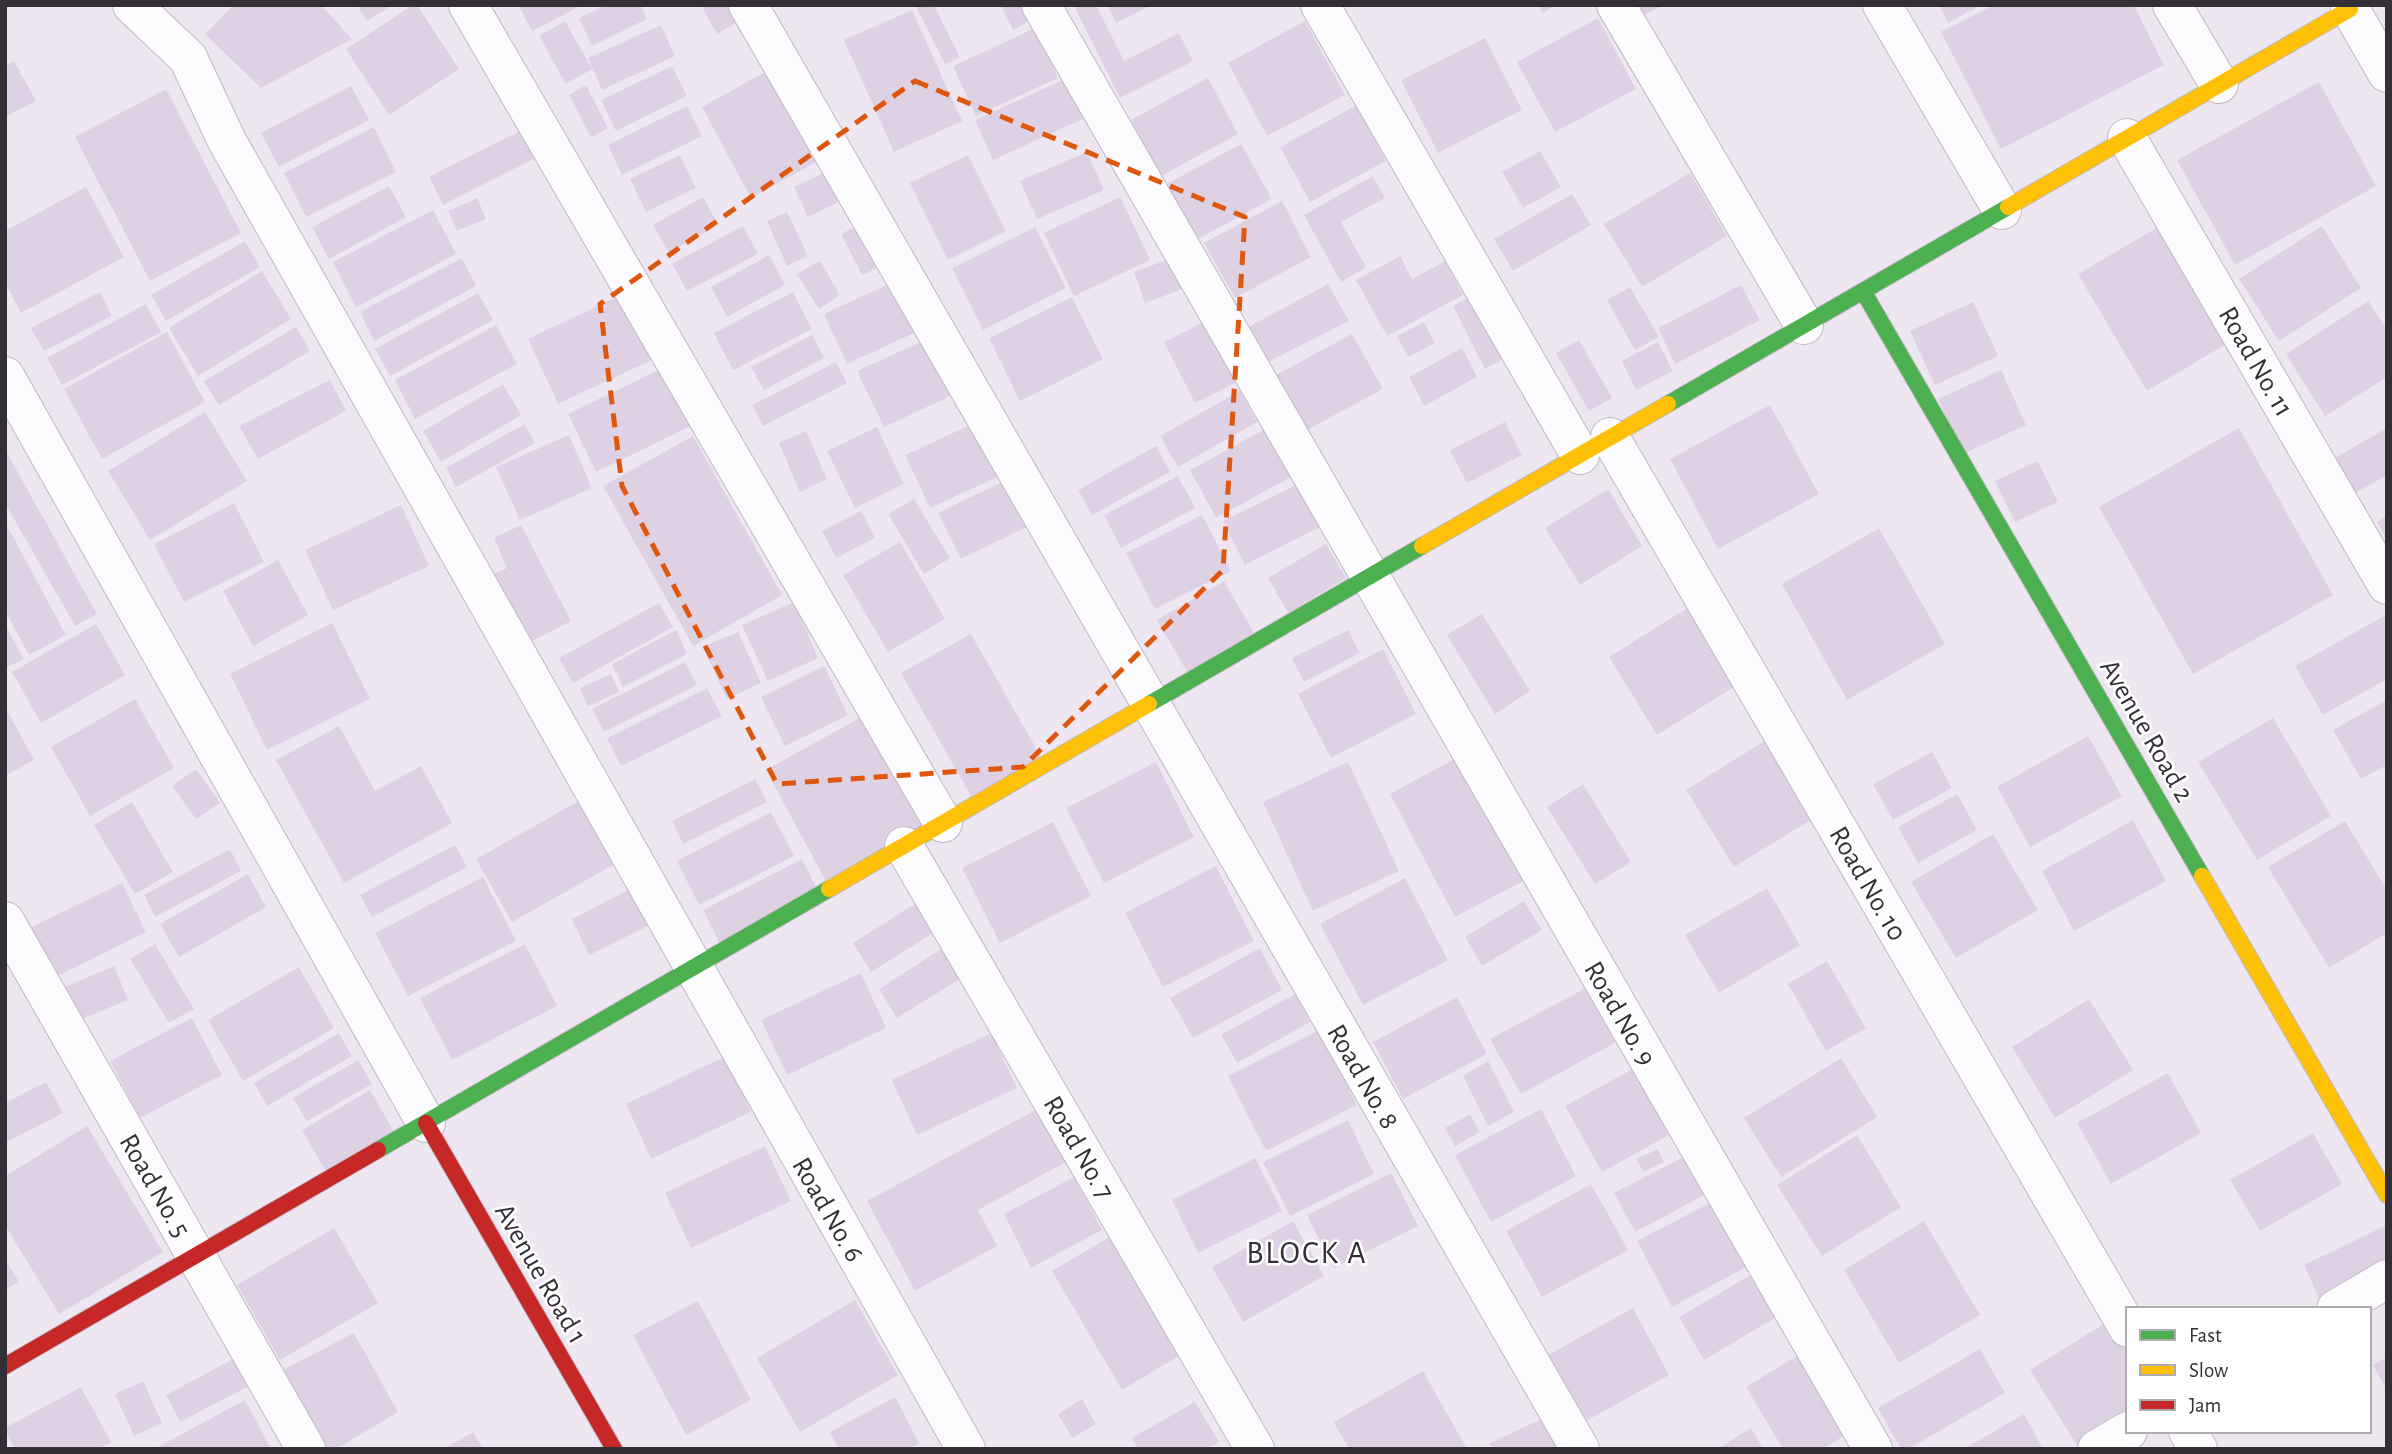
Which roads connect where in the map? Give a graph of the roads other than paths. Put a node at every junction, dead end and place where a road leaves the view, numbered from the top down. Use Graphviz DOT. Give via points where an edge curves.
graph roads {
  1 [pos="132,5"];
  2 [pos="468,5"];
  3 [pos="748,5"];
  4 [pos="1041,5"];
  5 [pos="1320,5"];
  6 [pos="1616,5"];
  7 [pos="1882,5"];
  8 [pos="2172,5"];
  9 [pos="2350,9"];
  10 [pos="2387,73"];
  11 [pos="2219,84"];
  12 [pos="2127,138"];
  13 [pos="2002,210"];
  14 [pos="1863,291"];
  15 [pos="1804,325"];
  16 [pos="5,376"];
  17 [pos="1595,446"];
  18 [pos="1368,578"];
  19 [pos="2387,584"];
  20 [pos="1149,704"];
  21 [pos="943,823"];
  22 [pos="904,846"];
  23 [pos="5,921"];
  24 [pos="692,969"];
  25 [pos="426,1123"];
  26 [pos="2387,1195"];
  27 [pos="196,1256"];
  28 [pos="2387,1279"];
  29 [pos="2339,1307"];
  30 [pos="2126,1325"];
  31 [pos="5,1366"];
  32 [pos="2126,1431"];
  33 [pos="2189,1433"];
  34 [pos="306,1449"];
  35 [pos="614,1449"];
  36 [pos="966,1449"];
  37 [pos="1255,1449"];
  38 [pos="1580,1449"];
  39 [pos="1873,1449"];
  40 [pos="2096,1449"];
  41 [pos="2198,1449"];
  1 -- 24 [label="street, Road No. 6" via="188,58 227,141"];
  2 -- 21 [label="street"];
  3 -- 20 [label="street, Road No. 8"];
  4 -- 18 [label="street, Road No. 9"];
  5 -- 17 [label="street, Road No. 10"];
  6 -- 15 [label="street"];
  7 -- 13 [label="street"];
  8 -- 11 [label="street"];
  9 -- 10 [label="street"];
  9 -- 11 [label="street"];
  11 -- 12 [label="street"];
  12 -- 13 [label="street"];
  12 -- 19 [label="street, Road No. 11"];
  13 -- 14 [label="street"];
  14 -- 15 [label="street"];
  14 -- 26 [label="street, Avenue Road 2"];
  15 -- 17 [label="street"];
  16 -- 25 [label="street"];
  17 -- 18 [label="street"];
  17 -- 30 [label="street, Road No. 10"];
  18 -- 20 [label="street"];
  18 -- 39 [label="street, Road No. 9"];
  20 -- 21 [label="street"];
  20 -- 38 [label="street, Road No. 8"];
  21 -- 22 [label="street"];
  22 -- 24 [label="street"];
  22 -- 37 [label="street, Road No. 7"];
  23 -- 27 [label="street, Road No. 5"];
  24 -- 25 [label="street"];
  24 -- 36 [label="street, Road No. 6"];
  25 -- 27 [label="street"];
  25 -- 35 [label="street, Avenue Road 1"];
  27 -- 31 [label="street"];
  27 -- 34 [label="street, Road No. 5"];
  28 -- 29 [label="street"];
  32 -- 40 [label="street"];
  33 -- 41 [label="street"];
}
